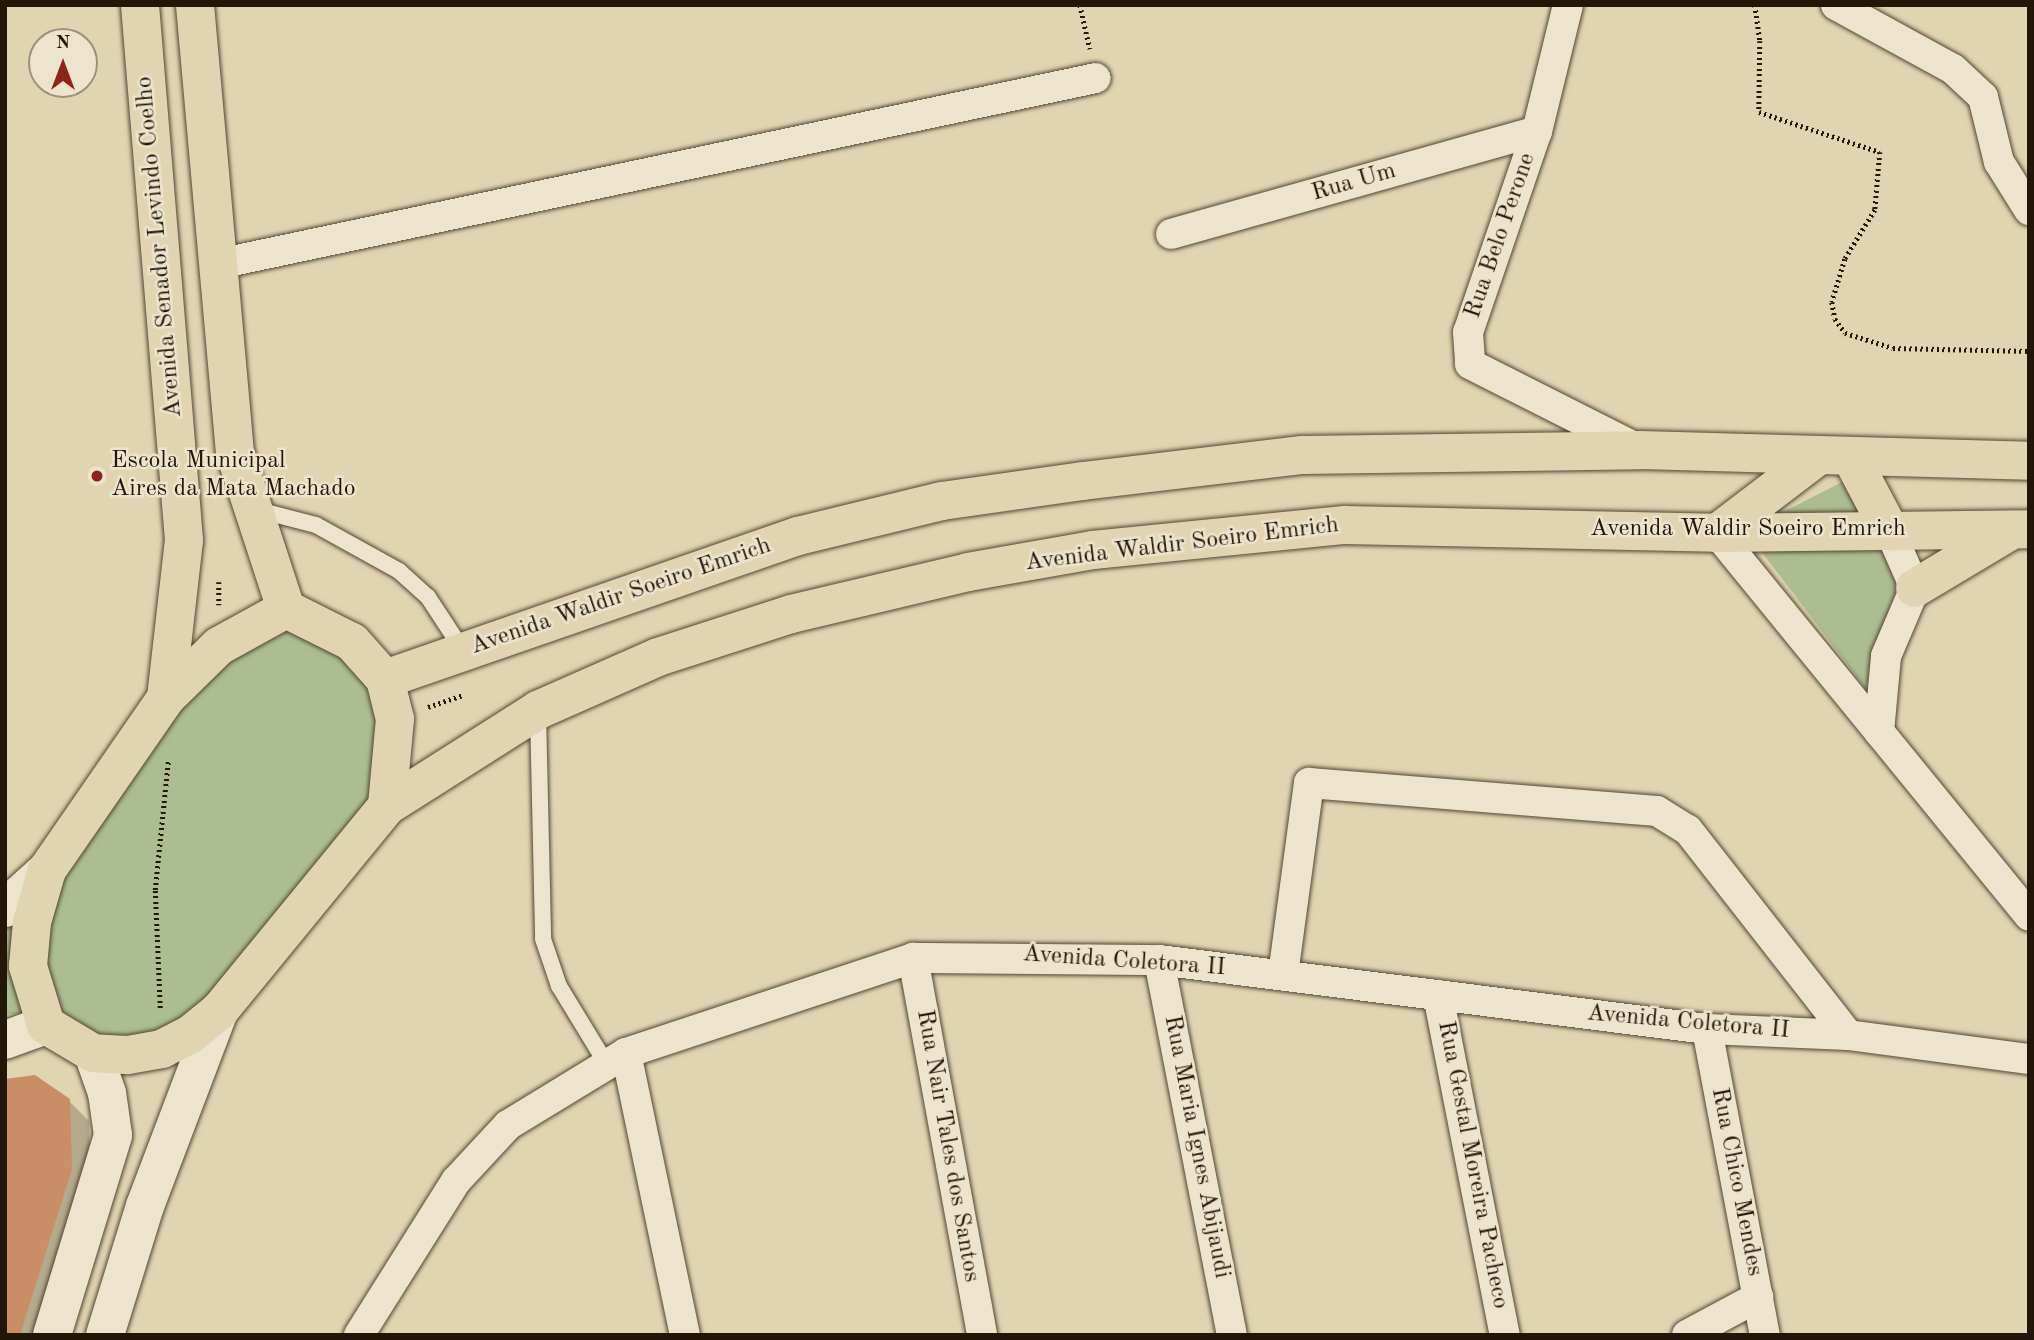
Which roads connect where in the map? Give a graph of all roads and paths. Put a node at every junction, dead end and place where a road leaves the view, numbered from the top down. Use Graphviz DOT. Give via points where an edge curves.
graph roads {
  1 [pos="140,5"];
  2 [pos="195,5"];
  3 [pos="1080,5"];
  4 [pos="1568,5"];
  5 [pos="1755,5"];
  6 [pos="1836,5"];
  7 [pos="1096,78"];
  8 [pos="1537,131"];
  9 [pos="2029,210"];
  10 [pos="1171,234"];
  11 [pos="218,264"];
  12 [pos="2029,351"];
  13 [pos="1640,450"];
  14 [pos="1834,457"];
  15 [pos="2029,461"];
  16 [pos="253,509"];
  17 [pos="2021,529"];
  18 [pos="1890,531"];
  19 [pos="1717,533"];
  20 [pos="1915,588"];
  21 [pos="286,609"];
  22 [pos="464,652"];
  23 [pos="385,679"];
  24 [pos="166,698"];
  25 [pos="538,710"];
  26 [pos="1879,732"];
  27 [pos="387,806"];
  28 [pos="47,870"];
  29 [pos="5,908"];
  30 [pos="2029,916"];
  31 [pos="913,958"];
  32 [pos="1159,960"];
  33 [pos="1283,975"];
  34 [pos="1438,995"];
  35 [pos="219,1011"];
  36 [pos="46,1025"];
  37 [pos="1707,1029"];
  38 [pos="1847,1035"];
  39 [pos="5,1040"];
  40 [pos="93,1053"];
  41 [pos="617,1059"];
  42 [pos="2029,1059"];
  43 [pos="1758,1297"];
  44 [pos="377,1322"];
  45 [pos="52,1335"];
  46 [pos="105,1335"];
  47 [pos="359,1335"];
  48 [pos="685,1335"];
  49 [pos="982,1335"];
  50 [pos="1232,1335"];
  51 [pos="1506,1335"];
  52 [pos="1687,1335"];
  53 [pos="1765,1335"];
  1 -- 24 [label="main road, Avenida Senador Levindo Coelho" via="184,540"];
  2 -- 11 [label="main road"];
  3 -- 7 [label="path"];
  4 -- 8 [label="street, Rua Belo Perone"];
  5 -- 12 [label="path" via="1760,41 1759,112 1880,152 1875,209 1845,259 1832,302 1835,319 1845,333 1893,348"];
  6 -- 9 [label="street" via="1953,69 1983,97 1998,162"];
  7 -- 11 [label="street"];
  8 -- 10 [label="street, Rua Um"];
  8 -- 13 [label="street, Rua Belo Perone" via="1468,332 1470,364"];
  11 -- 16 [label="main road" via="235,453"];
  13 -- 14 [label="main road, Avenida Waldir Soeiro Emrich"];
  13 -- 22 [label="main road, Avenida Waldir Soeiro Emrich" via="1301,455 942,501 798,536"];
  14 -- 15 [label="main road, Avenida Waldir Soeiro Emrich"];
  14 -- 18 [label="main road"];
  14 -- 19 [label="main road"];
  16 -- 21 [label="main road"];
  16 -- 22 [label="lane" via="316,525 399,571 428,597"];
  17 -- 18 [label="main road, Avenida Waldir Soeiro Emrich"];
  17 -- 20 [label="main road"];
  18 -- 19 [label="main road, Avenida Waldir Soeiro Emrich"];
  18 -- 20 [label="street"];
  19 -- 25 [label="main road, Avenida Waldir Soeiro Emrich" via="1345,525 1093,550 968,572 791,614 658,657"];
  19 -- 26 [label="street"];
  20 -- 26 [label="street" via="1886,656"];
  21 -- 23 [label="main road" via="352,642"];
  21 -- 24 [label="main road" via="219,646"];
  22 -- 23 [label="main road, Avenida Waldir Soeiro Emrich"];
  23 -- 27 [label="main road" via="395,719"];
  24 -- 28 [label="main road"];
  25 -- 27 [label="main road, Avenida Waldir Soeiro Emrich"];
  25 -- 41 [label="lane" via="543,939 559,986"];
  26 -- 30 [label="street"];
  27 -- 35 [label="main road, Avenida Waldir Soeiro Emrich"];
  28 -- 29 [label="street"];
  28 -- 36 [label="main road" via="32,922 28,966"];
  31 -- 32 [label="street, Avenida Coletora II"];
  31 -- 41 [label="street, Avenida Coletora II"];
  31 -- 49 [label="street, Rua Nair Tales dos Santos"];
  32 -- 33 [label="street, Avenida Coletora II"];
  32 -- 50 [label="street, Rua Maria Ignes Abijaudi"];
  33 -- 34 [label="street, Avenida Coletora II"];
  33 -- 38 [label="street" via="1309,783 1657,811 1688,830"];
  34 -- 37 [label="street, Avenida Coletora II"];
  34 -- 51 [label="street, Rua Gestal Moreira Pacheco"];
  35 -- 40 [label="main road, Avenida Waldir Soeiro Emrich" via="162,1049 127,1055"];
  35 -- 46 [label="street" via="145,1206"];
  36 -- 39 [label="street"];
  36 -- 40 [label="main road"];
  37 -- 38 [label="street, Avenida Coletora II"];
  37 -- 43 [label="street, Rua Chico Mendes"];
  38 -- 42 [label="street, Avenida Coletora II"];
  40 -- 45 [label="street" via="107,1093 113,1135"];
  41 -- 44 [label="street, Avenida Coletora II" via="508,1125 456,1181"];
  41 -- 48 [label="street"];
  43 -- 52 [label="street"];
  43 -- 53 [label="street, Rua Chico Mendes"];
  44 -- 47 [label="street, Avenida Coletora II"];
}
